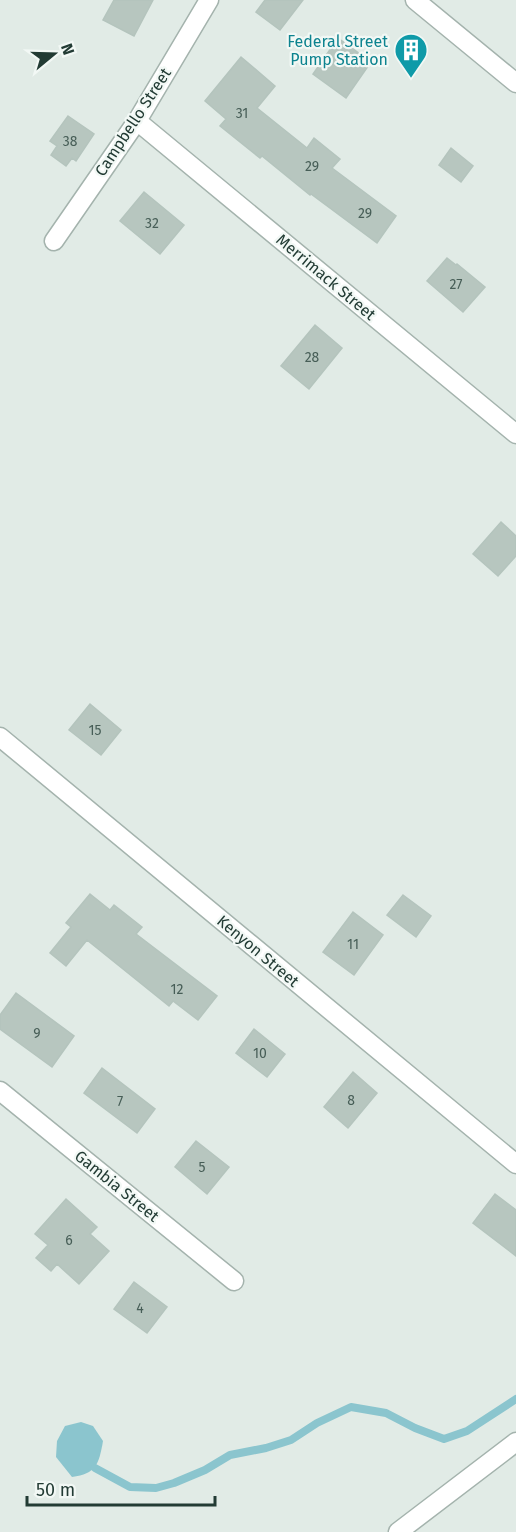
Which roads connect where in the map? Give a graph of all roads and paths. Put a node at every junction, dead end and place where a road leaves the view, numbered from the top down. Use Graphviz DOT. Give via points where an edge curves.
graph roads {
  1 [pos="209,0"];
  2 [pos="415,0"];
  3 [pos="516,83"];
  4 [pos="136,121"];
  5 [pos="54,241"];
  6 [pos="516,434"];
  7 [pos="0,737"];
  8 [pos="0,1091"];
  9 [pos="516,1164"];
  10 [pos="234,1281"];
  11 [pos="516,1442"];
  12 [pos="399,1532"];
  1 -- 4 [label="street, Campbello Street"];
  2 -- 3 [label="street"];
  4 -- 5 [label="street, Campbello Street"];
  4 -- 6 [label="street, Merrimack Street"];
  7 -- 9 [label="street, Kenyon Street"];
  8 -- 10 [label="street, Gambia Street"];
  11 -- 12 [label="street"];
}
